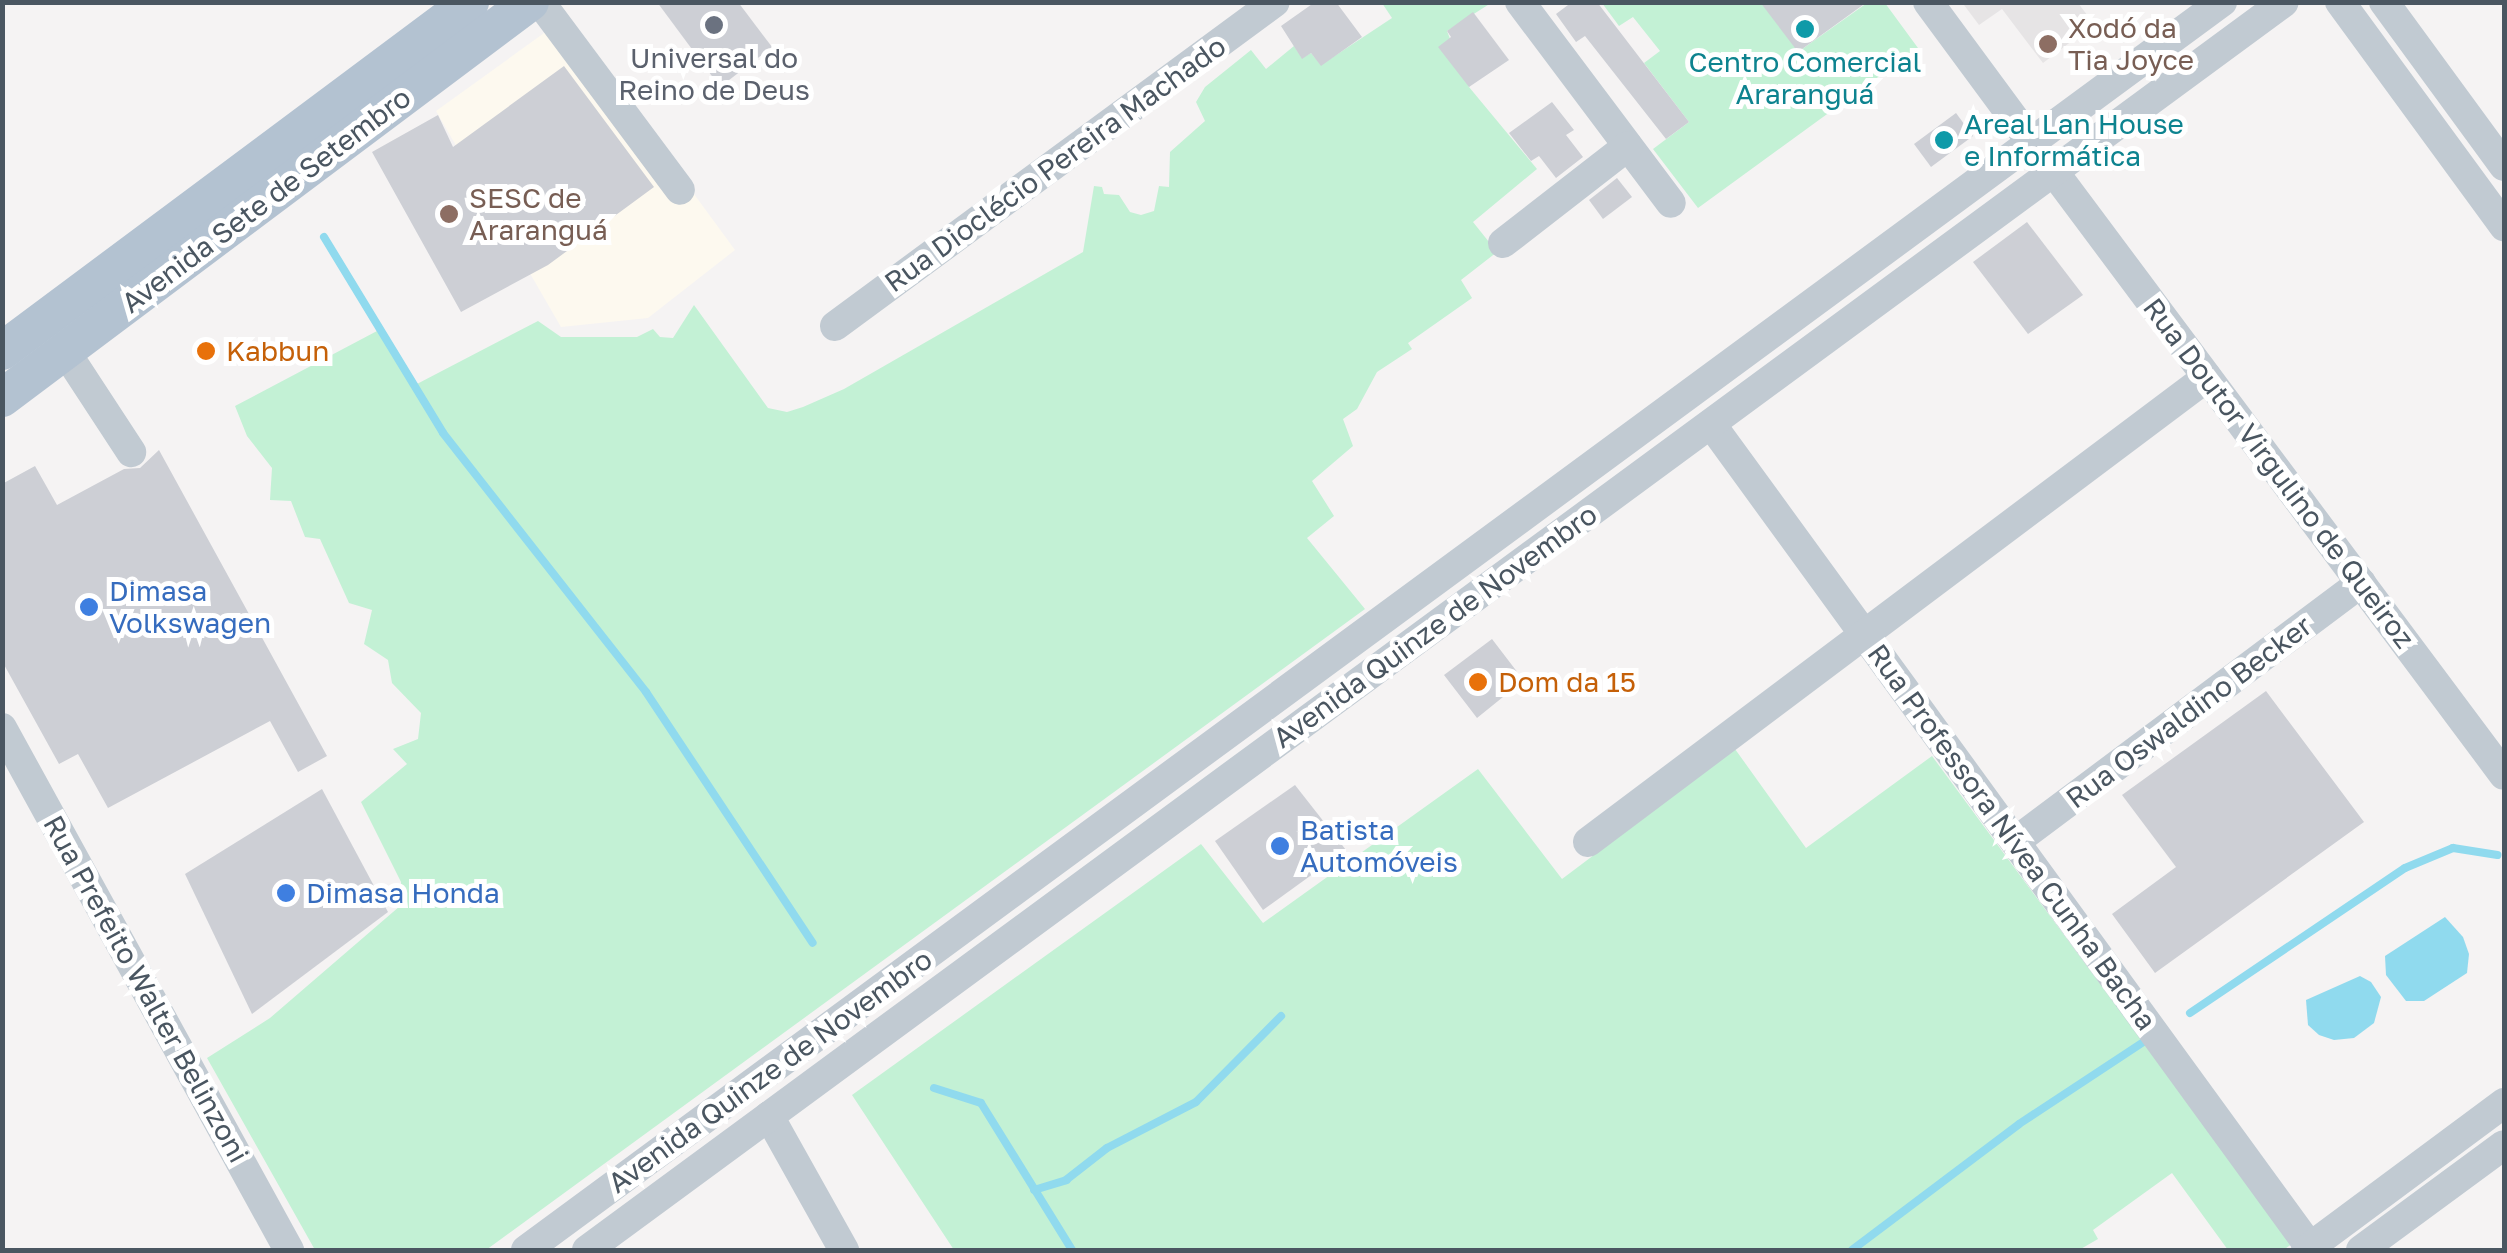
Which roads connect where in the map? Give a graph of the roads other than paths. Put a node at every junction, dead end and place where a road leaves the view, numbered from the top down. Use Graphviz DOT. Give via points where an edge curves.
graph roads {
  1 [pos="530,2"];
  2 [pos="540,2"];
  3 [pos="1275,2"];
  4 [pos="1520,2"];
  5 [pos="1928,2"];
  6 [pos="2222,2"];
  7 [pos="2284,2"];
  8 [pos="2340,2"];
  9 [pos="2384,2"];
  10 [pos="447,9"];
  11 [pos="2032,143"];
  12 [pos="1628,146"];
  13 [pos="2504,166"];
  14 [pos="2054,172"];
  15 [pos="680,190"];
  16 [pos="1671,203"];
  17 [pos="2504,226"];
  18 [pos="1503,243"];
  19 [pos="834,326"];
  20 [pos="2,351"];
  21 [pos="65,351"];
  22 [pos="2207,377"];
  23 [pos="2,398"];
  24 [pos="1711,424"];
  25 [pos="130,452"];
  26 [pos="2361,583"];
  27 [pos="1865,634"];
  28 [pos="2,728"];
  29 [pos="2504,774"];
  30 [pos="2016,841"];
  31 [pos="1588,842"];
  32 [pos="2504,1103"];
  33 [pos="769,1116"];
  34 [pos="2504,1145"];
  35 [pos="2310,1249"];
  36 [pos="289,1250"];
  37 [pos="526,1250"];
  38 [pos="587,1250"];
  39 [pos="844,1250"];
  40 [pos="2362,1250"];
  1 -- 21 [label="main road, Avenida Sete de Setembro"];
  2 -- 15 [label="street"];
  3 -- 19 [label="street, Rua Dioclécio Pereira Machado"];
  4 -- 12 [label="street"];
  5 -- 11 [label="street"];
  6 -- 11 [label="street, Avenida Quinze de Novembro"];
  7 -- 14 [label="street, Avenida Quinze de Novembro"];
  8 -- 17 [label="street"];
  9 -- 13 [label="street"];
  10 -- 20 [label="main road, Avenida Sete de Setembro"];
  11 -- 14 [label="street, Rua Doutor Virgulino de Queiroz" via="2048,139 2058,146 2061,162"];
  11 -- 37 [label="street, Avenida Quinze de Novembro"];
  12 -- 16 [label="street"];
  12 -- 18 [label="street"];
  14 -- 22 [label="street, Rua Doutor Virgulino de Queiroz"];
  14 -- 24 [label="street, Avenida Quinze de Novembro"];
  21 -- 23 [label="main road, Avenida Sete de Setembro"];
  21 -- 25 [label="street"];
  22 -- 26 [label="street, Rua Doutor Virgulino de Queiroz"];
  22 -- 27 [label="street"];
  24 -- 27 [label="street, Rua Professora Nívea Cunha Bacha"];
  24 -- 33 [label="street, Avenida Quinze de Novembro"];
  26 -- 29 [label="street, Rua Doutor Virgulino de Queiroz"];
  26 -- 30 [label="street, Rua Oswaldino Becker"];
  27 -- 30 [label="street, Rua Professora Nívea Cunha Bacha"];
  27 -- 31 [label="street"];
  28 -- 36 [label="street, Rua Prefeito Walter Belinzoni"];
  30 -- 35 [label="street, Rua Professora Nívea Cunha Bacha"];
  32 -- 35 [label="street"];
  33 -- 38 [label="street, Avenida Quinze de Novembro"];
  33 -- 39 [label="street"];
  34 -- 40 [label="street"];
}
